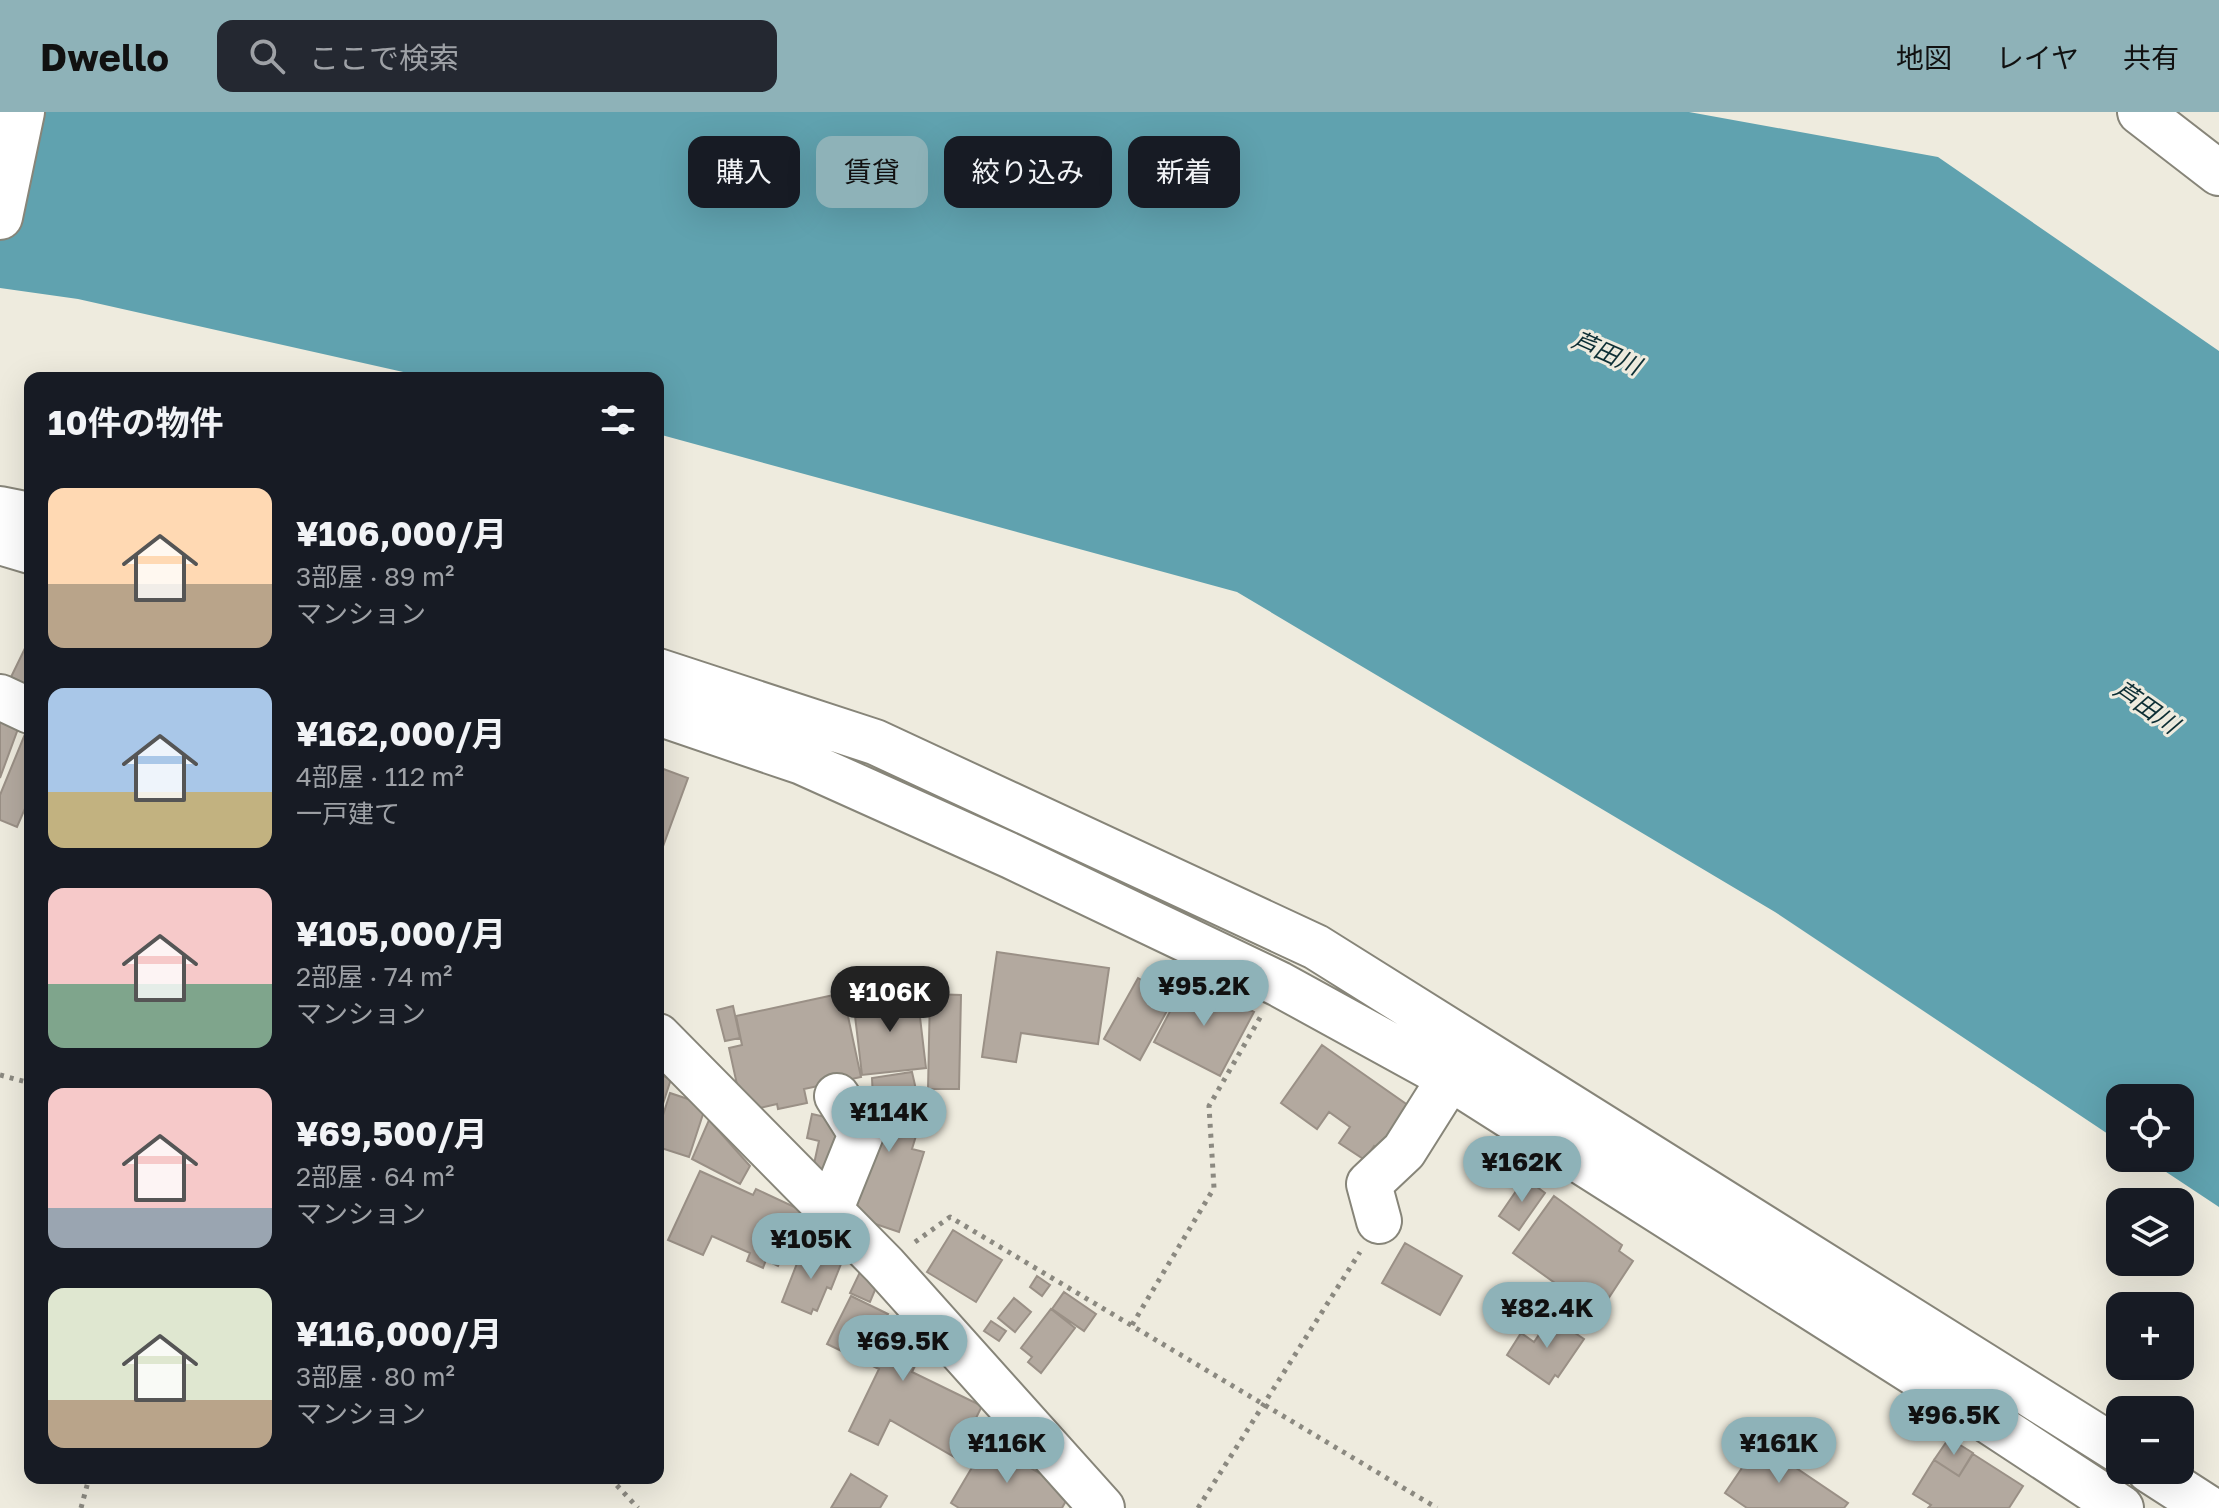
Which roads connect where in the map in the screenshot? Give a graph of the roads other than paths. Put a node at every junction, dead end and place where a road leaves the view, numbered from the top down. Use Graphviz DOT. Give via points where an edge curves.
graph roads {
  1 [pos="22,112"];
  2 [pos="2140,112"];
  3 [pos="2219,173"];
  4 [pos="0,217"];
  5 [pos="0,509"];
  6 [pos="24,514"];
  7 [pos="0,542"];
  8 [pos="24,549"];
  9 [pos="664,673"];
  10 [pos="0,697"];
  11 [pos="24,708"];
  12 [pos="664,715"];
  13 [pos="1224,904"];
  14 [pos="1279,984"];
  15 [pos="664,1042"];
  16 [pos="1450,1078"];
  17 [pos="837,1096"];
  18 [pos="830,1211"];
  19 [pos="1379,1221"];
  20 [pos="2106,1442"];
  21 [pos="2171,1484"];
  22 [pos="1102,1508"];
  23 [pos="2121,1508"];
  24 [pos="2208,1508"];
  1 -- 4 [label="street"];
  2 -- 3 [label="street"];
  5 -- 6 [label="street"];
  7 -- 8 [label="street"];
  9 -- 13 [label="street" via="875,742"];
  10 -- 11 [label="street"];
  12 -- 14 [label="street" via="802,762"];
  13 -- 14 [label="street" via="1231,925 1278,965"];
  13 -- 20 [label="street" via="1316,947"];
  14 -- 16 [label="street"];
  15 -- 18 [label="street"];
  16 -- 19 [label="street" via="1404,1151 1369,1184"];
  16 -- 23 [label="street"];
  17 -- 18 [label="street" via="861,1134"];
  18 -- 22 [label="street"];
  21 -- 24 [label="street"];
}
